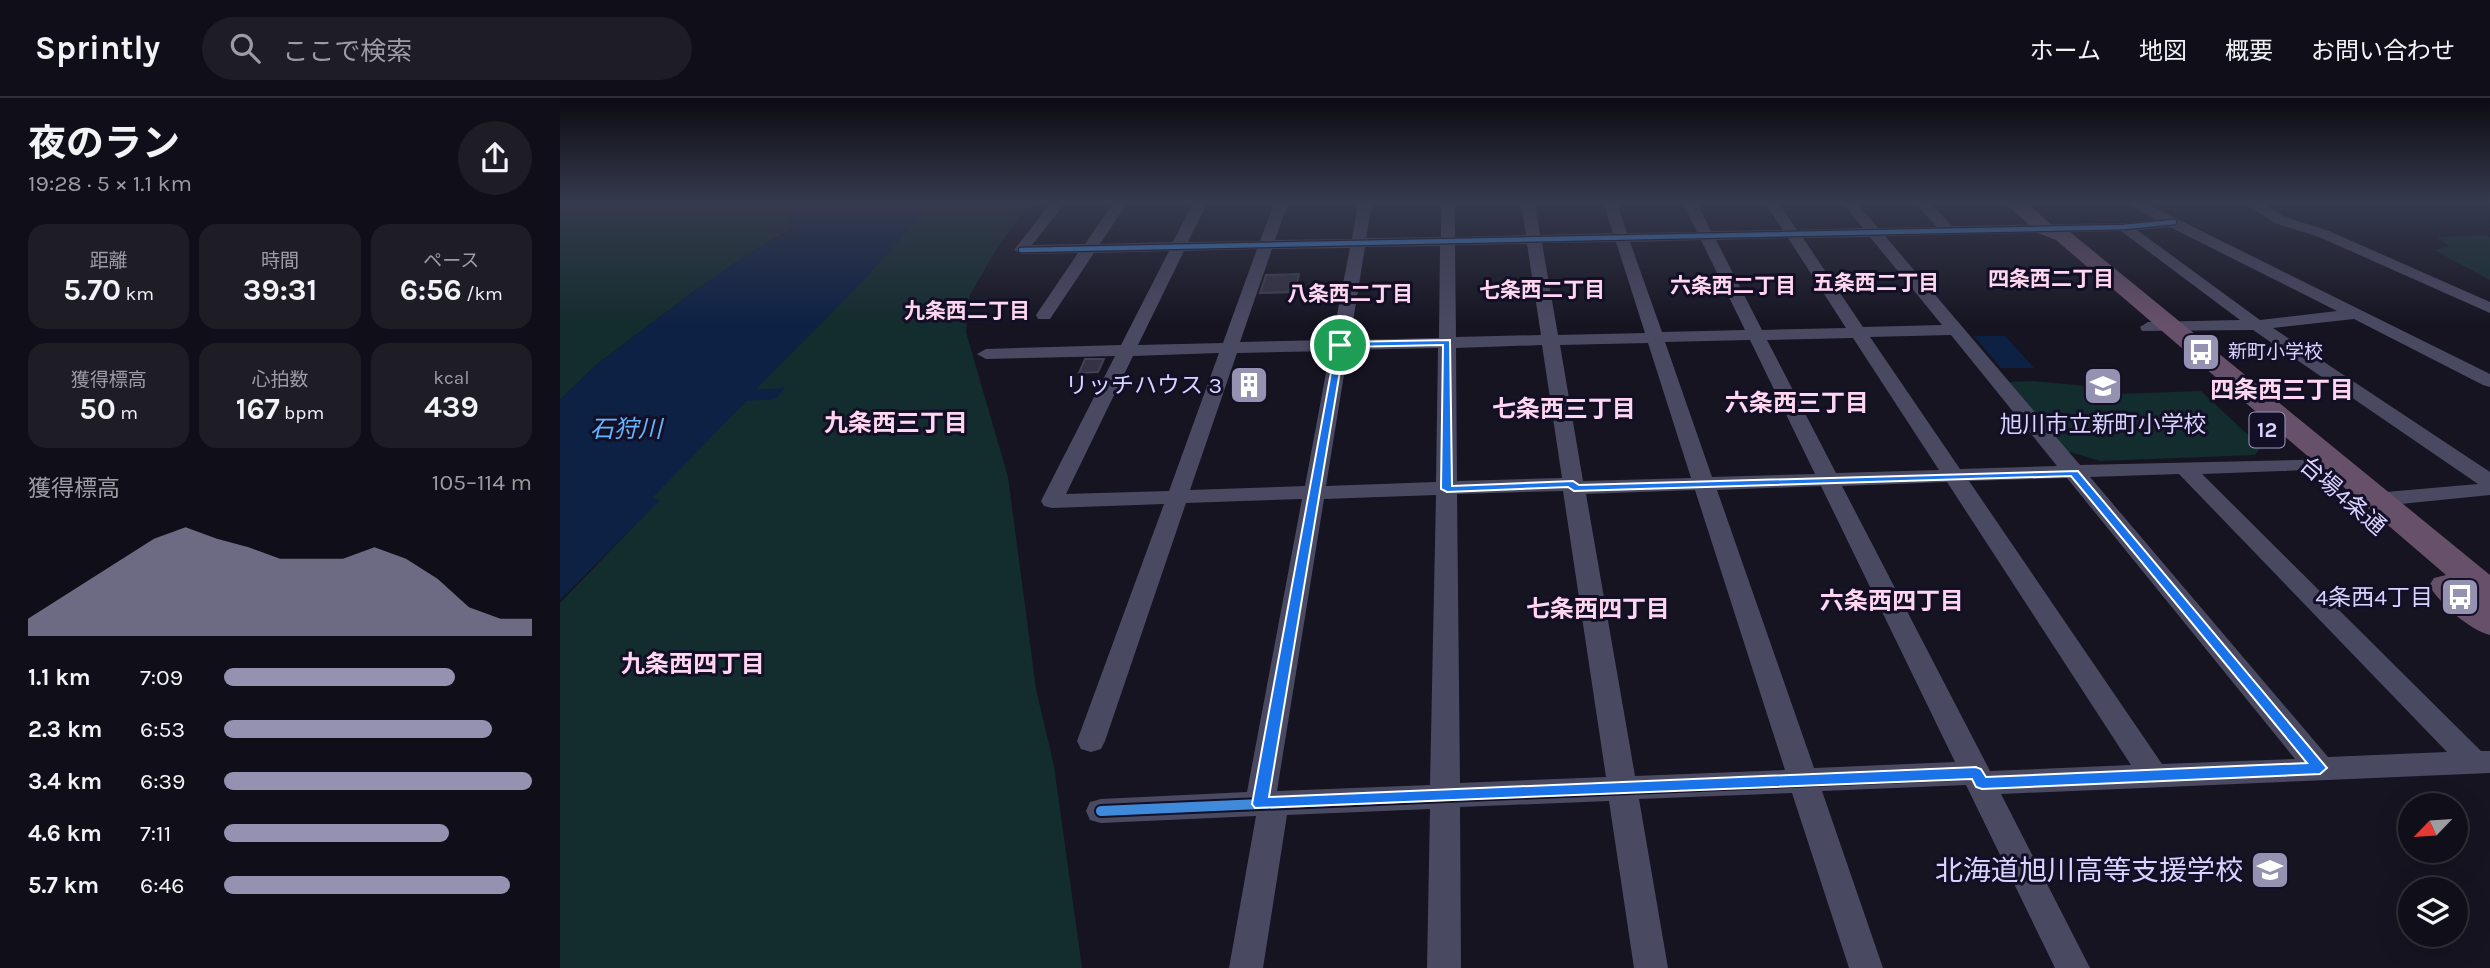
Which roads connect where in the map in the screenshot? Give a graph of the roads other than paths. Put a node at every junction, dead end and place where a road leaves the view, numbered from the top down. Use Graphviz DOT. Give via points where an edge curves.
graph roads {
  1 [pos="1358,243"];
  2 [pos="1026,244"];
  3 [pos="1091,244"];
  4 [pos="1180,244"];
  5 [pos="1330,244"];
  6 [pos="1448,244"];
  7 [pos="1535,244"];
  8 [pos="1623,244"];
  9 [pos="1711,244"];
  10 [pos="1799,244"];
  11 [pos="1884,244"];
  12 [pos="2054,244"];
  13 [pos="2147,244"];
  14 [pos="2217,244"];
  15 [pos="2346,244"];
  16 [pos="1266,245"];
  17 [pos="1178,247"];
  18 [pos="1087,249"];
  19 [pos="2490,308"];
  20 [pos="1044,314"];
  21 [pos="2356,314"];
  22 [pos="2257,325"];
  23 [pos="2160,327"];
  24 [pos="1955,330"];
  25 [pos="1858,332"];
  26 [pos="1756,335"];
  27 [pos="1654,337"];
  28 [pos="1550,340"];
  29 [pos="1447,342"];
  30 [pos="1340,345"];
  31 [pos="1231,348"];
  32 [pos="1128,350"];
  33 [pos="986,354"];
  34 [pos="2490,381"];
  35 [pos="2320,464"];
  36 [pos="2185,469"];
  37 [pos="2074,473"];
  38 [pos="1953,477"];
  39 [pos="1828,480"];
  40 [pos="2490,482"];
  41 [pos="1704,484"];
  42 [pos="1574,486"];
  43 [pos="1447,489"];
  44 [pos="2490,489"];
  45 [pos="1315,492"];
  46 [pos="1177,499"];
  47 [pos="2379,501"];
  48 [pos="2351,502"];
  49 [pos="2490,594"];
  50 [pos="2490,623"];
  51 [pos="1091,741"];
  52 [pos="2482,762"];
  53 [pos="2320,768"];
  54 [pos="2153,775"];
  55 [pos="1979,778"];
  56 [pos="1803,780"];
  57 [pos="1622,788"];
  58 [pos="1445,794"];
  59 [pos="1267,803"];
  60 [pos="1101,811"];
  61 [pos="1246,968"];
  62 [pos="1444,968"];
  63 [pos="1651,968"];
  64 [pos="1866,968"];
  65 [pos="2073,968"];
  1 -- 30 [label="street"];
  2 -- 18 [label="street" via="1021,250"];
  3 -- 18 [label="street"];
  4 -- 17 [label="street"];
  5 -- 16 [label="street"];
  6 -- 29 [label="street"];
  7 -- 28 [label="street"];
  8 -- 27 [label="street"];
  9 -- 26 [label="street"];
  10 -- 25 [label="street"];
  11 -- 24 [label="street"];
  12 -- 23 [label="highway, 台場4条通 / 12"];
  13 -- 22 [label="street"];
  14 -- 21 [label="street"];
  15 -- 19 [label="street"];
  16 -- 17 [label="street"];
  16 -- 31 [label="street"];
  17 -- 18 [label="street"];
  17 -- 32 [label="street"];
  18 -- 20 [label="street"];
  21 -- 22 [label="street"];
  21 -- 34 [label="street"];
  22 -- 23 [label="street"];
  22 -- 40 [label="street"];
  23 -- 35 [label="highway, 台場4条通 / 12"];
  24 -- 25 [label="street"];
  24 -- 37 [label="street"];
  25 -- 26 [label="street"];
  25 -- 38 [label="street"];
  26 -- 27 [label="street"];
  26 -- 39 [label="street"];
  27 -- 28 [label="street"];
  27 -- 41 [label="street"];
  28 -- 29 [label="street"];
  28 -- 42 [label="street"];
  29 -- 30 [label="street"];
  29 -- 43 [label="street"];
  30 -- 31 [label="street"];
  30 -- 45 [label="street"];
  31 -- 32 [label="street"];
  31 -- 46 [label="street"];
  32 -- 33 [label="street"];
  32 -- 46 [label="street" via="1052,501"];
  35 -- 36 [label="street"];
  35 -- 47 [label="highway, 台場4条通 / 12"];
  35 -- 48 [label="highway, 台場4条通 / 12"];
  36 -- 37 [label="street"];
  36 -- 52 [label="street"];
  37 -- 38 [label="street"];
  37 -- 53 [label="street"];
  38 -- 39 [label="street"];
  38 -- 54 [label="street"];
  39 -- 41 [label="street"];
  39 -- 55 [label="street"];
  41 -- 42 [label="street"];
  41 -- 56 [label="street"];
  42 -- 43 [label="street"];
  42 -- 57 [label="street"];
  43 -- 45 [label="street"];
  43 -- 58 [label="street"];
  44 -- 47 [label="street"];
  45 -- 46 [label="street"];
  45 -- 59 [label="street"];
  46 -- 51 [label="street"];
  47 -- 48 [label="street"];
  47 -- 49 [label="highway, 台場4条通 / 12"];
  48 -- 50 [label="highway, 台場4条通 / 12"];
  52 -- 53 [label="street"];
  53 -- 54 [label="street"];
  54 -- 55 [label="street"];
  55 -- 56 [label="street"];
  55 -- 65 [label="street"];
  56 -- 57 [label="street"];
  56 -- 64 [label="street"];
  57 -- 58 [label="street"];
  57 -- 63 [label="street"];
  58 -- 59 [label="street"];
  58 -- 62 [label="street"];
  59 -- 60 [label="street"];
  59 -- 61 [label="street"];
}
